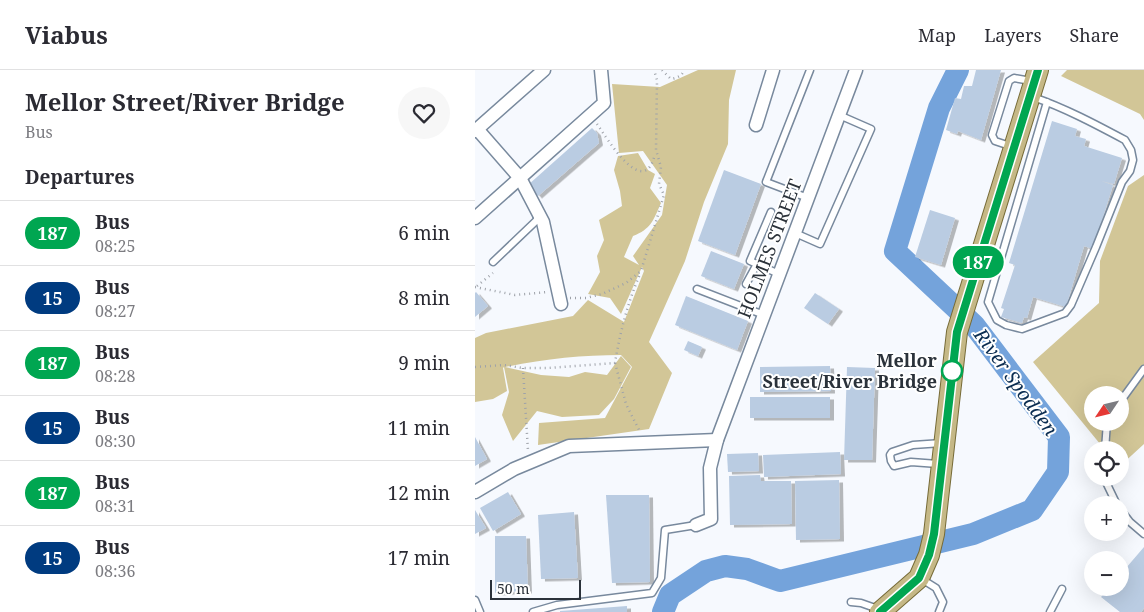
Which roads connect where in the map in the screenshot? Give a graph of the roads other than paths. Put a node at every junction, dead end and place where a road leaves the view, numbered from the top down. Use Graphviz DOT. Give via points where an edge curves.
graph roads {
  1 [pos="544,70"];
  2 [pos="601,70"];
  3 [pos="773,70"];
  4 [pos="811,70"];
  5 [pos="856,70"];
  6 [pos="1036,82"];
  7 [pos="839,116"];
  8 [pos="756,125"];
  9 [pos="476,130"];
  10 [pos="520,178"];
  11 [pos="808,198"];
  12 [pos="538,210"];
  13 [pos="771,212"];
  14 [pos="475,218"];
  15 [pos="795,233"];
  16 [pos="994,246"];
  17 [pos="493,262"];
  18 [pos="757,264"];
  19 [pos="779,274"];
  20 [pos="746,284"];
  21 [pos="697,289"];
  22 [pos="560,296"];
  23 [pos="763,315"];
  24 [pos="1144,369"];
  25 [pos="1129,390"];
  26 [pos="717,440"];
  27 [pos="944,443"];
  28 [pos="942,465"];
  29 [pos="475,492"];
  30 [pos="1129,521"];
  31 [pos="696,526"];
  32 [pos="1144,534"];
  33 [pos="919,578"];
  34 [pos="1062,589"];
  35 [pos="475,600"];
  36 [pos="851,602"];
  37 [pos="881,611"];
  38 [pos="480,612"];
  39 [pos="533,612"];
  40 [pos="939,612"];
  41 [pos="1050,612"];
  1 -- 9 [label="street"];
  2 -- 10 [label="street" via="604,103"];
  3 -- 8 [label="street"];
  4 -- 11 [label="lane" via="767,182"];
  5 -- 7 [label="street, HOLMES STREET"];
  6 -- 16 [label="lane"];
  6 -- 16 [label="main road" via="1014,147"];
  6 -- 16 [label="lane" via="1059,106 1125,140 1133,160 1065,313 1022,329 997,320 988,302"];
  7 -- 11 [label="street, HOLMES STREET"];
  7 -- 15 [label="lane" via="871,130 820,244"];
  9 -- 10 [label="street"];
  10 -- 12 [label="street"];
  10 -- 14 [label="street"];
  11 -- 15 [label="street, HOLMES STREET"];
  12 -- 17 [label="lane" via="537,220"];
  12 -- 22 [label="street"];
  13 -- 18 [label="lane" via="750,261"];
  15 -- 19 [label="street, HOLMES STREET"];
  16 -- 27 [label="main road" via="964,306 957,332"];
  18 -- 19 [label="lane"];
  18 -- 20 [label="lane"];
  19 -- 23 [label="street, HOLMES STREET"];
  21 -- 23 [label="lane"];
  23 -- 26 [label="street, HOLMES STREET"];
  24 -- 25 [label="lane"];
  26 -- 29 [label="street" via="569,446 514,469"];
  26 -- 31 [label="street, HOLMES STREET" via="710,468 711,519"];
  27 -- 28 [label="main road"];
  27 -- 28 [label="lane" via="913,445 892,452 890,456 894,466 911,462"];
  28 -- 33 [label="main road" via="934,534"];
  30 -- 32 [label="lane"];
  31 -- 39 [label="lane" via="665,530 661,578 652,592 557,605"];
  33 -- 37 [label="main road"];
  33 -- 40 [label="lane" via="936,588 943,602"];
  34 -- 41 [label="lane"];
  35 -- 38 [label="lane"];
  36 -- 37 [label="lane"];
}
